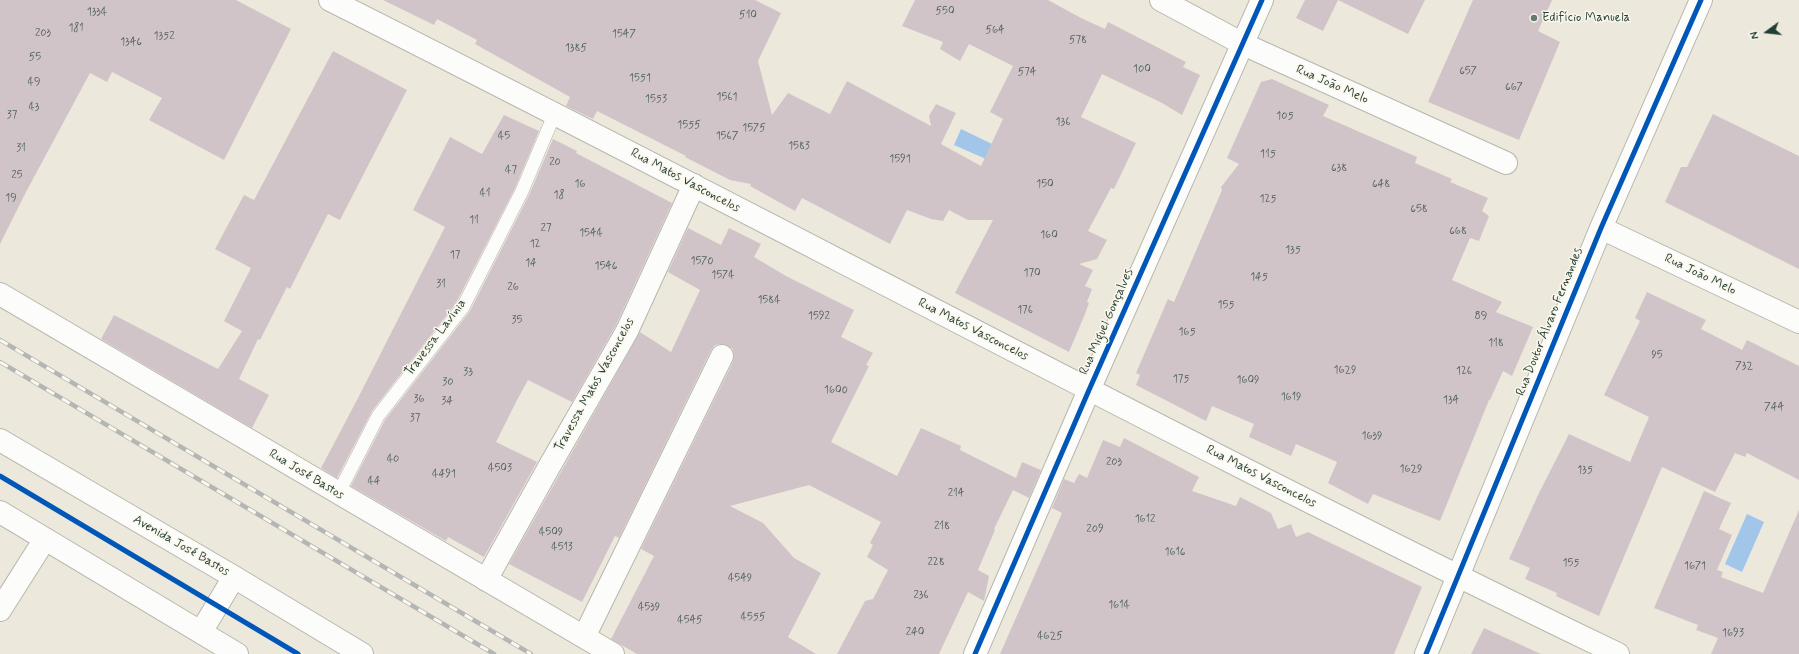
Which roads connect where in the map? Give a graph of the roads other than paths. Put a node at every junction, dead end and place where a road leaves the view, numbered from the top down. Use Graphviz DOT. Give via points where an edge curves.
graph roads {
  1 [pos="330,0"];
  2 [pos="1161,0"];
  3 [pos="1262,0"];
  4 [pos="1701,0"];
  5 [pos="1243,44"];
  6 [pos="555,113"];
  7 [pos="1506,164"];
  8 [pos="694,186"];
  9 [pos="1601,228"];
  10 [pos="0,294"];
  11 [pos="1799,322"];
  12 [pos="722,356"];
  13 [pos="1089,390"];
  14 [pos="0,440"];
  15 [pos="338,494"];
  16 [pos="0,512"];
  17 [pos="45,539"];
  18 [pos="234,577"];
  19 [pos="1458,577"];
  20 [pos="486,580"];
  21 [pos="0,610"];
  22 [pos="201,632"];
  23 [pos="584,637"];
  24 [pos="237,654"];
  25 [pos="362,654"];
  26 [pos="613,654"];
  27 [pos="976,654"];
  28 [pos="1426,654"];
  29 [pos="1618,654"];
  1 -- 6 [label="street, Rua Matos Vasconcelos"];
  2 -- 5 [label="street, Rua João Melo"];
  3 -- 5 [label="street, Rua Miguel Gonçalves"];
  4 -- 9 [label="street, Rua Doutor Álvaro Fernandes"];
  5 -- 7 [label="street, Rua João Melo"];
  5 -- 13 [label="street, Rua Miguel Gonçalves"];
  6 -- 8 [label="street, Rua Matos Vasconcelos"];
  6 -- 15 [label="lane, Travessa Lavínia" via="522,191 463,307 378,416"];
  8 -- 13 [label="street, Rua Matos Vasconcelos"];
  8 -- 20 [label="street, Travessa Matos Vasconcelos" via="627,331"];
  9 -- 11 [label="street, Rua João Melo"];
  9 -- 19 [label="street, Rua Doutor Álvaro Fernandes"];
  10 -- 15 [label="street, Rua José Bastos"];
  12 -- 23 [label="street"];
  13 -- 19 [label="street, Rua Matos Vasconcelos"];
  13 -- 27 [label="street, Rua Miguel Gonçalves"];
  14 -- 18 [label="street, Avenida José Bastos"];
  15 -- 20 [label="street, Rua José Bastos"];
  16 -- 17 [label="street"];
  17 -- 21 [label="street"];
  17 -- 22 [label="street"];
  18 -- 22 [label="street"];
  18 -- 25 [label="street, Avenida José Bastos"];
  19 -- 28 [label="street, Rua Doutor Álvaro Fernandes"];
  19 -- 29 [label="street, Rua Matos Vasconcelos"];
  20 -- 23 [label="street, Rua José Bastos"];
  22 -- 24 [label="street"];
  23 -- 26 [label="street, Rua José Bastos"];
}
